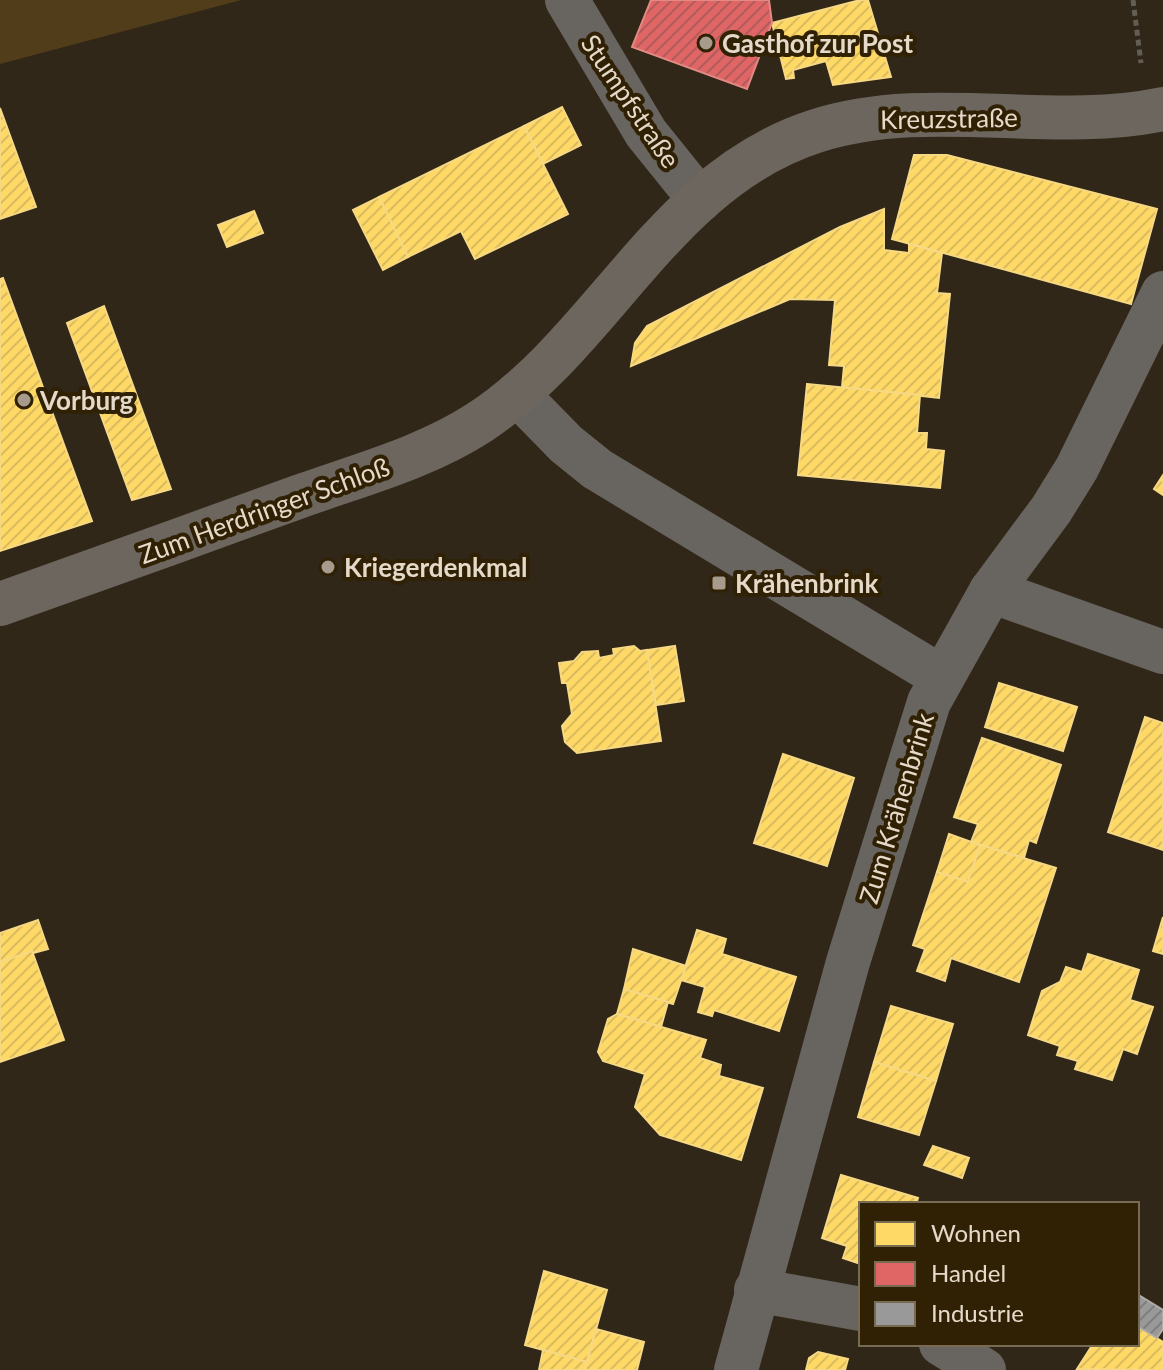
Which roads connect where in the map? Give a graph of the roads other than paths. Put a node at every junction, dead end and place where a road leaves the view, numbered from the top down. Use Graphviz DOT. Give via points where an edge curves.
graph roads {
  1 [pos="567,0"];
  2 [pos="1163,109"];
  3 [pos="685,214"];
  4 [pos="1163,293"];
  5 [pos="517,394"];
  6 [pos="991,591"];
  7 [pos="0,604"];
  8 [pos="1163,652"];
  9 [pos="940,676"];
  10 [pos="756,1290"];
  11 [pos="859,1309"];
  12 [pos="944,1346"];
  13 [pos="736,1370"];
  14 [pos="984,1370"];
  1 -- 3 [label="street, Stumpfstraße" via="646,133"];
  2 -- 3 [label="main road, Kreuzstraße" via="1105,117 906,115 859,121 783,144"];
  3 -- 5 [label="main road, Zum Herdringer Schloß"];
  4 -- 6 [label="street, Zum Krähenbrink" via="1077,468"];
  5 -- 7 [label="main road, Zum Herdringer Schloß" via="479,422 409,458"];
  5 -- 9 [label="street" via="597,469"];
  6 -- 8 [label="street"];
  6 -- 9 [label="street, Zum Krähenbrink"];
  9 -- 10 [label="street, Zum Krähenbrink" via="919,727 848,962"];
  10 -- 11 [label="street"];
  10 -- 13 [label="street, Zum Krähenbrink"];
  12 -- 14 [label="street"];
}
